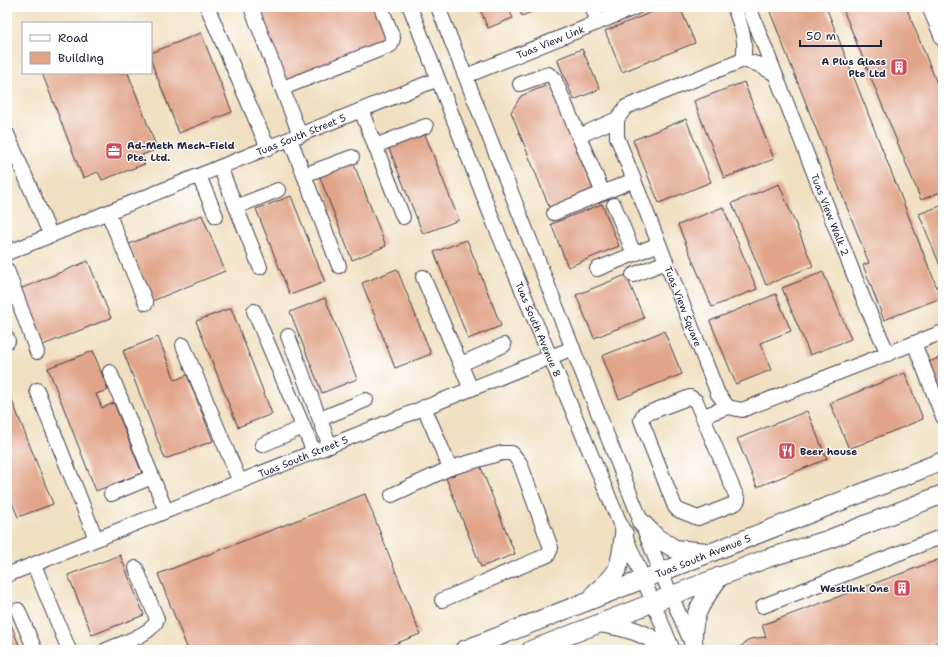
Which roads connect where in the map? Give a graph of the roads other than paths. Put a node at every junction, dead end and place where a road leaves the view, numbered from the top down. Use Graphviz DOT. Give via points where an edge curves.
graph roads {
  1 [pos="251,7"];
  2 [pos="381,7"];
  3 [pos="410,7"];
  4 [pos="438,7"];
  5 [pos="592,7"];
  6 [pos="636,7"];
  7 [pos="734,7"];
  8 [pos="749,7"];
  9 [pos="930,8"];
  10 [pos="209,11"];
  11 [pos="604,16"];
  12 [pos="943,40"];
  13 [pos="743,60"];
  14 [pos="775,74"];
  15 [pos="466,76"];
  16 [pos="438,79"];
  17 [pos="520,84"];
  18 [pos="283,88"];
  19 [pos="361,110"];
  20 [pos="617,119"];
  21 [pos="426,126"];
  22 [pos="7,134"];
  23 [pos="579,136"];
  24 [pos="295,137"];
  25 [pos="375,146"];
  26 [pos="268,148"];
  27 [pos="352,157"];
  28 [pos="220,167"];
  29 [pos="304,175"];
  30 [pos="200,176"];
  31 [pos="634,180"];
  32 [pos="278,190"];
  33 [pos="602,193"];
  34 [pos="614,204"];
  35 [pos="236,207"];
  36 [pos="108,213"];
  37 [pos="554,213"];
  38 [pos="216,216"];
  39 [pos="403,218"];
  40 [pos="51,236"];
  41 [pos="659,244"];
  42 [pos="7,253"];
  43 [pos="634,254"];
  44 [pos="666,262"];
  45 [pos="339,266"];
  46 [pos="260,267"];
  47 [pos="597,269"];
  48 [pos="7,270"];
  49 [pos="633,275"];
  50 [pos="423,277"];
  51 [pos="146,304"];
  52 [pos="254,310"];
  53 [pos="943,332"];
  54 [pos="288,336"];
  55 [pos="914,343"];
  56 [pos="183,345"];
  57 [pos="504,345"];
  58 [pos="573,348"];
  59 [pos="37,352"];
  60 [pos="888,354"];
  61 [pos="551,357"];
  62 [pos="461,364"];
  63 [pos="110,372"];
  64 [pos="471,389"];
  65 [pos="37,390"];
  66 [pos="366,400"];
  67 [pos="424,407"];
  68 [pos="728,407"];
  69 [pos="703,416"];
  70 [pos="943,417"];
  71 [pos="320,419"];
  72 [pos="303,427"];
  73 [pos="262,445"];
  74 [pos="330,446"];
  75 [pos="314,452"];
  76 [pos="943,461"];
  77 [pos="450,468"];
  78 [pos="152,476"];
  79 [pos="240,482"];
  80 [pos="111,494"];
  81 [pos="943,494"];
  82 [pos="392,495"];
  83 [pos="166,511"];
  84 [pos="642,522"];
  85 [pos="624,534"];
  86 [pos="943,536"];
  87 [pos="96,539"];
  88 [pos="713,552"];
  89 [pos="34,565"];
  90 [pos="136,568"];
  91 [pos="661,572"];
  92 [pos="7,575"];
  93 [pos="720,576"];
  94 [pos="643,580"];
  95 [pos="671,596"];
  96 [pos="442,600"];
  97 [pos="653,602"];
  98 [pos="580,604"];
  99 [pos="763,606"];
  100 [pos="18,610"];
  101 [pos="600,623"];
  102 [pos="35,650"];
  103 [pos="69,650"];
  104 [pos="106,650"];
  105 [pos="464,650"];
  106 [pos="531,650"];
  107 [pos="668,650"];
  108 [pos="673,650"];
  109 [pos="694,650"];
  1 -- 18 [label="street"];
  2 -- 18 [label="street" via="394,38 391,45"];
  3 -- 16 [label="street, Tuas South Avenue 8"];
  4 -- 15 [label="street"];
  5 -- 11 [label="street"];
  6 -- 11 [label="street, Tuas View Link"];
  7 -- 13 [label="street" via="744,34 746,46"];
  8 -- 14 [label="street, Tuas View Walk 2"];
  9 -- 12 [label="street"];
  10 -- 26 [label="street"];
  11 -- 15 [label="street, Tuas View Link"];
  13 -- 14 [label="street"];
  13 -- 20 [label="street" via="626,107"];
  14 -- 60 [label="street, Tuas View Walk 2" via="862,298"];
  15 -- 58 [label="street"];
  16 -- 19 [label="street, Tuas South Street 5"];
  16 -- 61 [label="street, Tuas South Avenue 8" via="494,223"];
  17 -- 23 [label="street" via="548,74 552,76"];
  18 -- 24 [label="street"];
  19 -- 24 [label="street, Tuas South Street 5"];
  19 -- 25 [label="street"];
  20 -- 23 [label="street"];
  20 -- 31 [label="street, Tuas View Square" via="617,137"];
  21 -- 25 [label="street"];
  22 -- 40 [label="street"];
  23 -- 33 [label="street"];
  24 -- 26 [label="street, Tuas South Street 5"];
  24 -- 29 [label="street"];
  25 -- 39 [label="street"];
  26 -- 28 [label="street, Tuas South Street 5"];
  27 -- 29 [label="street"];
  28 -- 30 [label="street, Tuas South Street 5"];
  28 -- 35 [label="street"];
  29 -- 45 [label="street"];
  30 -- 36 [label="street, Tuas South Street 5"];
  30 -- 38 [label="street"];
  31 -- 33 [label="street"];
  31 -- 41 [label="street, Tuas View Square"];
  32 -- 35 [label="street"];
  33 -- 37 [label="street"];
  34 -- 43 [label="street"];
  35 -- 46 [label="street"];
  36 -- 40 [label="street, Tuas South Street 5"];
  36 -- 51 [label="street"];
  40 -- 42 [label="street, Tuas South Street 5"];
  41 -- 43 [label="street"];
  41 -- 44 [label="street, Tuas View Square"];
  43 -- 47 [label="street"];
  44 -- 49 [label="street"];
  44 -- 68 [label="street, Tuas View Square" via="718,394"];
  48 -- 59 [label="street"];
  50 -- 62 [label="street"];
  52 -- 72 [label="street"];
  53 -- 55 [label="street"];
  54 -- 71 [label="street"];
  55 -- 60 [label="street"];
  55 -- 70 [label="street"];
  56 -- 79 [label="street"];
  57 -- 62 [label="street"];
  58 -- 61 [label="street, Tuas South Street 5"];
  58 -- 84 [label="street"];
  60 -- 68 [label="street" via="742,410"];
  61 -- 64 [label="street, Tuas South Street 5"];
  61 -- 85 [label="street, Tuas South Avenue 8"];
  62 -- 64 [label="street"];
  63 -- 78 [label="street"];
  64 -- 67 [label="street, Tuas South Street 5"];
  65 -- 87 [label="street"];
  66 -- 71 [label="street"];
  67 -- 74 [label="street, Tuas South Street 5"];
  67 -- 77 [label="street"];
  68 -- 69 [label="street"];
  69 -- 69 [label="street" via="738,500 698,518 676,507 641,418 690,397 695,399"];
  71 -- 74 [label="street"];
  72 -- 73 [label="street"];
  72 -- 75 [label="street"];
  74 -- 75 [label="street, Tuas South Street 5"];
  75 -- 79 [label="street, Tuas South Street 5"];
  76 -- 88 [label="main road, Tuas South Avenue 5"];
  77 -- 82 [label="street"];
  77 -- 96 [label="street" via="512,452 520,463 550,548 548,555"];
  78 -- 80 [label="street"];
  78 -- 83 [label="street"];
  79 -- 83 [label="street, Tuas South Street 5"];
  81 -- 93 [label="main road" via="827,540"];
  83 -- 87 [label="street, Tuas South Street 5"];
  84 -- 88 [label="main road" via="657,538 675,549"];
  84 -- 91 [label="street"];
  85 -- 94 [label="street, Tuas South Avenue 8"];
  85 -- 98 [label="main road" via="618,571 613,579"];
  86 -- 99 [label="street"];
  87 -- 89 [label="street, Tuas South Street 5"];
  88 -- 91 [label="main road, Tuas South Avenue 5"];
  89 -- 92 [label="street, Tuas South Street 5"];
  89 -- 103 [label="street"];
  90 -- 104 [label="street" via="157,619 156,623 154,628 140,636"];
  91 -- 94 [label="main road, Tuas South Avenue 5"];
  91 -- 95 [label="street"];
  93 -- 95 [label="main road"];
  93 -- 109 [label="main road" via="694,618"];
  94 -- 97 [label="street, Tuas South Avenue 8"];
  94 -- 98 [label="main road, Tuas South Avenue 5"];
  95 -- 97 [label="main road"];
  95 -- 109 [label="street"];
  97 -- 101 [label="main road"];
  97 -- 108 [label="street, Tuas South Avenue 8"];
  98 -- 105 [label="main road, Tuas South Avenue 5"];
  100 -- 102 [label="street"];
  101 -- 106 [label="main road"];
  101 -- 107 [label="main road" via="632,629 655,639"];
}
